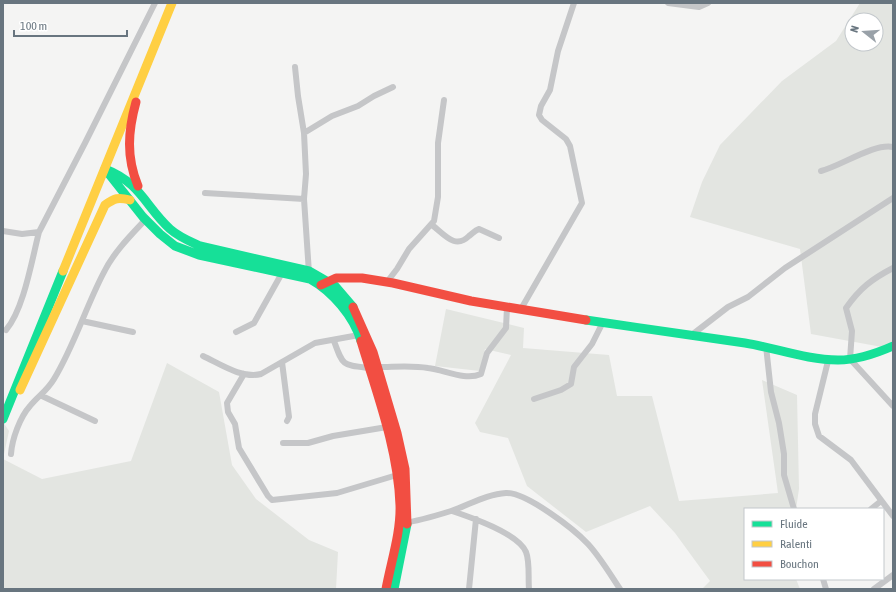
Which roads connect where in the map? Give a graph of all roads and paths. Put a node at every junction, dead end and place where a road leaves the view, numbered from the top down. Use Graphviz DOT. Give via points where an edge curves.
graph roads {
  1 [pos="155,3"];
  2 [pos="172,3"];
  3 [pos="574,3"];
  4 [pos="668,3"];
  5 [pos="708,3"];
  6 [pos="149,58"];
  7 [pos="295,67"];
  8 [pos="393,87"];
  9 [pos="444,100"];
  10 [pos="304,133"];
  11 [pos="893,147"];
  12 [pos="104,169"];
  13 [pos="821,171"];
  14 [pos="141,193"];
  15 [pos="205,193"];
  16 [pos="893,198"];
  17 [pos="304,199"];
  18 [pos="131,201"];
  19 [pos="146,219"];
  20 [pos="432,225"];
  21 [pos="3,231"];
  22 [pos="39,232"];
  23 [pos="499,238"];
  24 [pos="893,268"];
  25 [pos="282,273"];
  26 [pos="309,275"];
  27 [pos="387,282"];
  28 [pos="324,283"];
  29 [pos="507,307"];
  30 [pos="521,309"];
  31 [pos="82,321"];
  32 [pos="603,322"];
  33 [pos="6,330"];
  34 [pos="133,332"];
  35 [pos="236,332"];
  36 [pos="693,334"];
  37 [pos="359,335"];
  38 [pos="334,341"];
  39 [pos="766,346"];
  40 [pos="893,346"];
  41 [pos="203,356"];
  42 [pos="850,359"];
  43 [pos="828,361"];
  44 [pos="282,362"];
  45 [pos="373,368"];
  46 [pos="244,374"];
  47 [pos="42,396"];
  48 [pos="534,399"];
  49 [pos="893,406"];
  50 [pos="3,419"];
  51 [pos="95,421"];
  52 [pos="287,421"];
  53 [pos="3,425"];
  54 [pos="387,427"];
  55 [pos="283,443"];
  56 [pos="11,454"];
  57 [pos="397,476"];
  58 [pos="881,501"];
  59 [pos="794,508"];
  60 [pos="872,508"];
  61 [pos="452,511"];
  62 [pos="893,516"];
  63 [pos="476,519"];
  64 [pos="403,523"];
  65 [pos="893,575"];
  66 [pos="386,589"];
  67 [pos="394,589"];
  68 [pos="469,589"];
  69 [pos="529,589"];
  70 [pos="620,589"];
  71 [pos="874,589"];
  1 -- 22 [label="street"];
  2 -- 6 [label="main road"];
  3 -- 30 [label="street" via="558,51 550,90 541,106 540,115 542,120 566,138 570,146 582,203"];
  4 -- 5 [label="street" via="692,7"];
  6 -- 12 [label="main road"];
  6 -- 14 [label="main road" via="133,113 127,146 129,164"];
  7 -- 10 [label="street"];
  8 -- 10 [label="street" via="358,106 332,116"];
  9 -- 20 [label="street" via="438,143 438,197"];
  10 -- 17 [label="street"];
  11 -- 13 [label="street" via="888,146 860,154 834,168"];
  12 -- 14 [label="main road" via="119,173 131,181"];
  12 -- 18 [label="main road"];
  12 -- 50 [label="main road"];
  14 -- 26 [label="main road" via="161,218 182,238 200,246"];
  15 -- 17 [label="street"];
  16 -- 36 [label="street" via="785,268"];
  17 -- 26 [label="street"];
  18 -- 19 [label="main road"];
  18 -- 53 [label="main road" via="120,197 105,205"];
  19 -- 25 [label="main road" via="168,241 182,249"];
  19 -- 31 [label="street" via="109,263"];
  20 -- 23 [label="street" via="459,243 480,229"];
  20 -- 27 [label="street" via="409,249"];
  21 -- 22 [label="street" via="22,234"];
  22 -- 33 [label="street" via="26,284 12,323"];
  24 -- 42 [label="street" via="874,278 857,292 846,308 852,331"];
  25 -- 26 [label="main road"];
  25 -- 35 [label="street" via="254,323"];
  26 -- 28 [label="main road"];
  27 -- 28 [label="main road" via="345,277"];
  27 -- 29 [label="main road"];
  28 -- 37 [label="main road" via="349,316"];
  28 -- 45 [label="main road" via="354,308 363,326"];
  29 -- 30 [label="main road"];
  29 -- 45 [label="street" via="506,328 487,353 481,374 461,375 427,367"];
  30 -- 32 [label="main road"];
  31 -- 34 [label="street"];
  31 -- 47 [label="street" via="69,352"];
  32 -- 36 [label="main road"];
  32 -- 48 [label="street" via="592,344 574,366 571,384"];
  36 -- 39 [label="main road"];
  37 -- 38 [label="street"];
  37 -- 45 [label="main road"];
  38 -- 44 [label="street" via="315,344"];
  38 -- 45 [label="street" via="341,360 347,365"];
  39 -- 43 [label="main road"];
  39 -- 59 [label="street" via="770,392 784,454 784,475"];
  40 -- 42 [label="main road" via="872,356"];
  41 -- 46 [label="street"];
  42 -- 43 [label="main road"];
  42 -- 49 [label="street"];
  43 -- 58 [label="street" via="815,414 819,436 852,460"];
  44 -- 46 [label="street" via="261,374"];
  44 -- 52 [label="street" via="289,417"];
  45 -- 54 [label="main road"];
  45 -- 64 [label="main road" via="397,433 405,469"];
  46 -- 57 [label="street" via="227,403 228,412 235,424 240,448 272,500 337,494"];
  47 -- 51 [label="street"];
  47 -- 56 [label="street" via="30,406 23,417"];
  54 -- 55 [label="street" via="308,443"];
  54 -- 57 [label="main road"];
  57 -- 64 [label="main road"];
  58 -- 60 [label="street"];
  58 -- 62 [label="street"];
  61 -- 63 [label="street"];
  61 -- 64 [label="street"];
  61 -- 70 [label="street" via="473,501 505,493 520,496 544,508 588,544"];
  63 -- 68 [label="street"];
  63 -- 69 [label="street" via="520,543 526,553"];
  64 -- 66 [label="main road"];
  64 -- 67 [label="main road"];
  65 -- 71 [label="street"];
}
